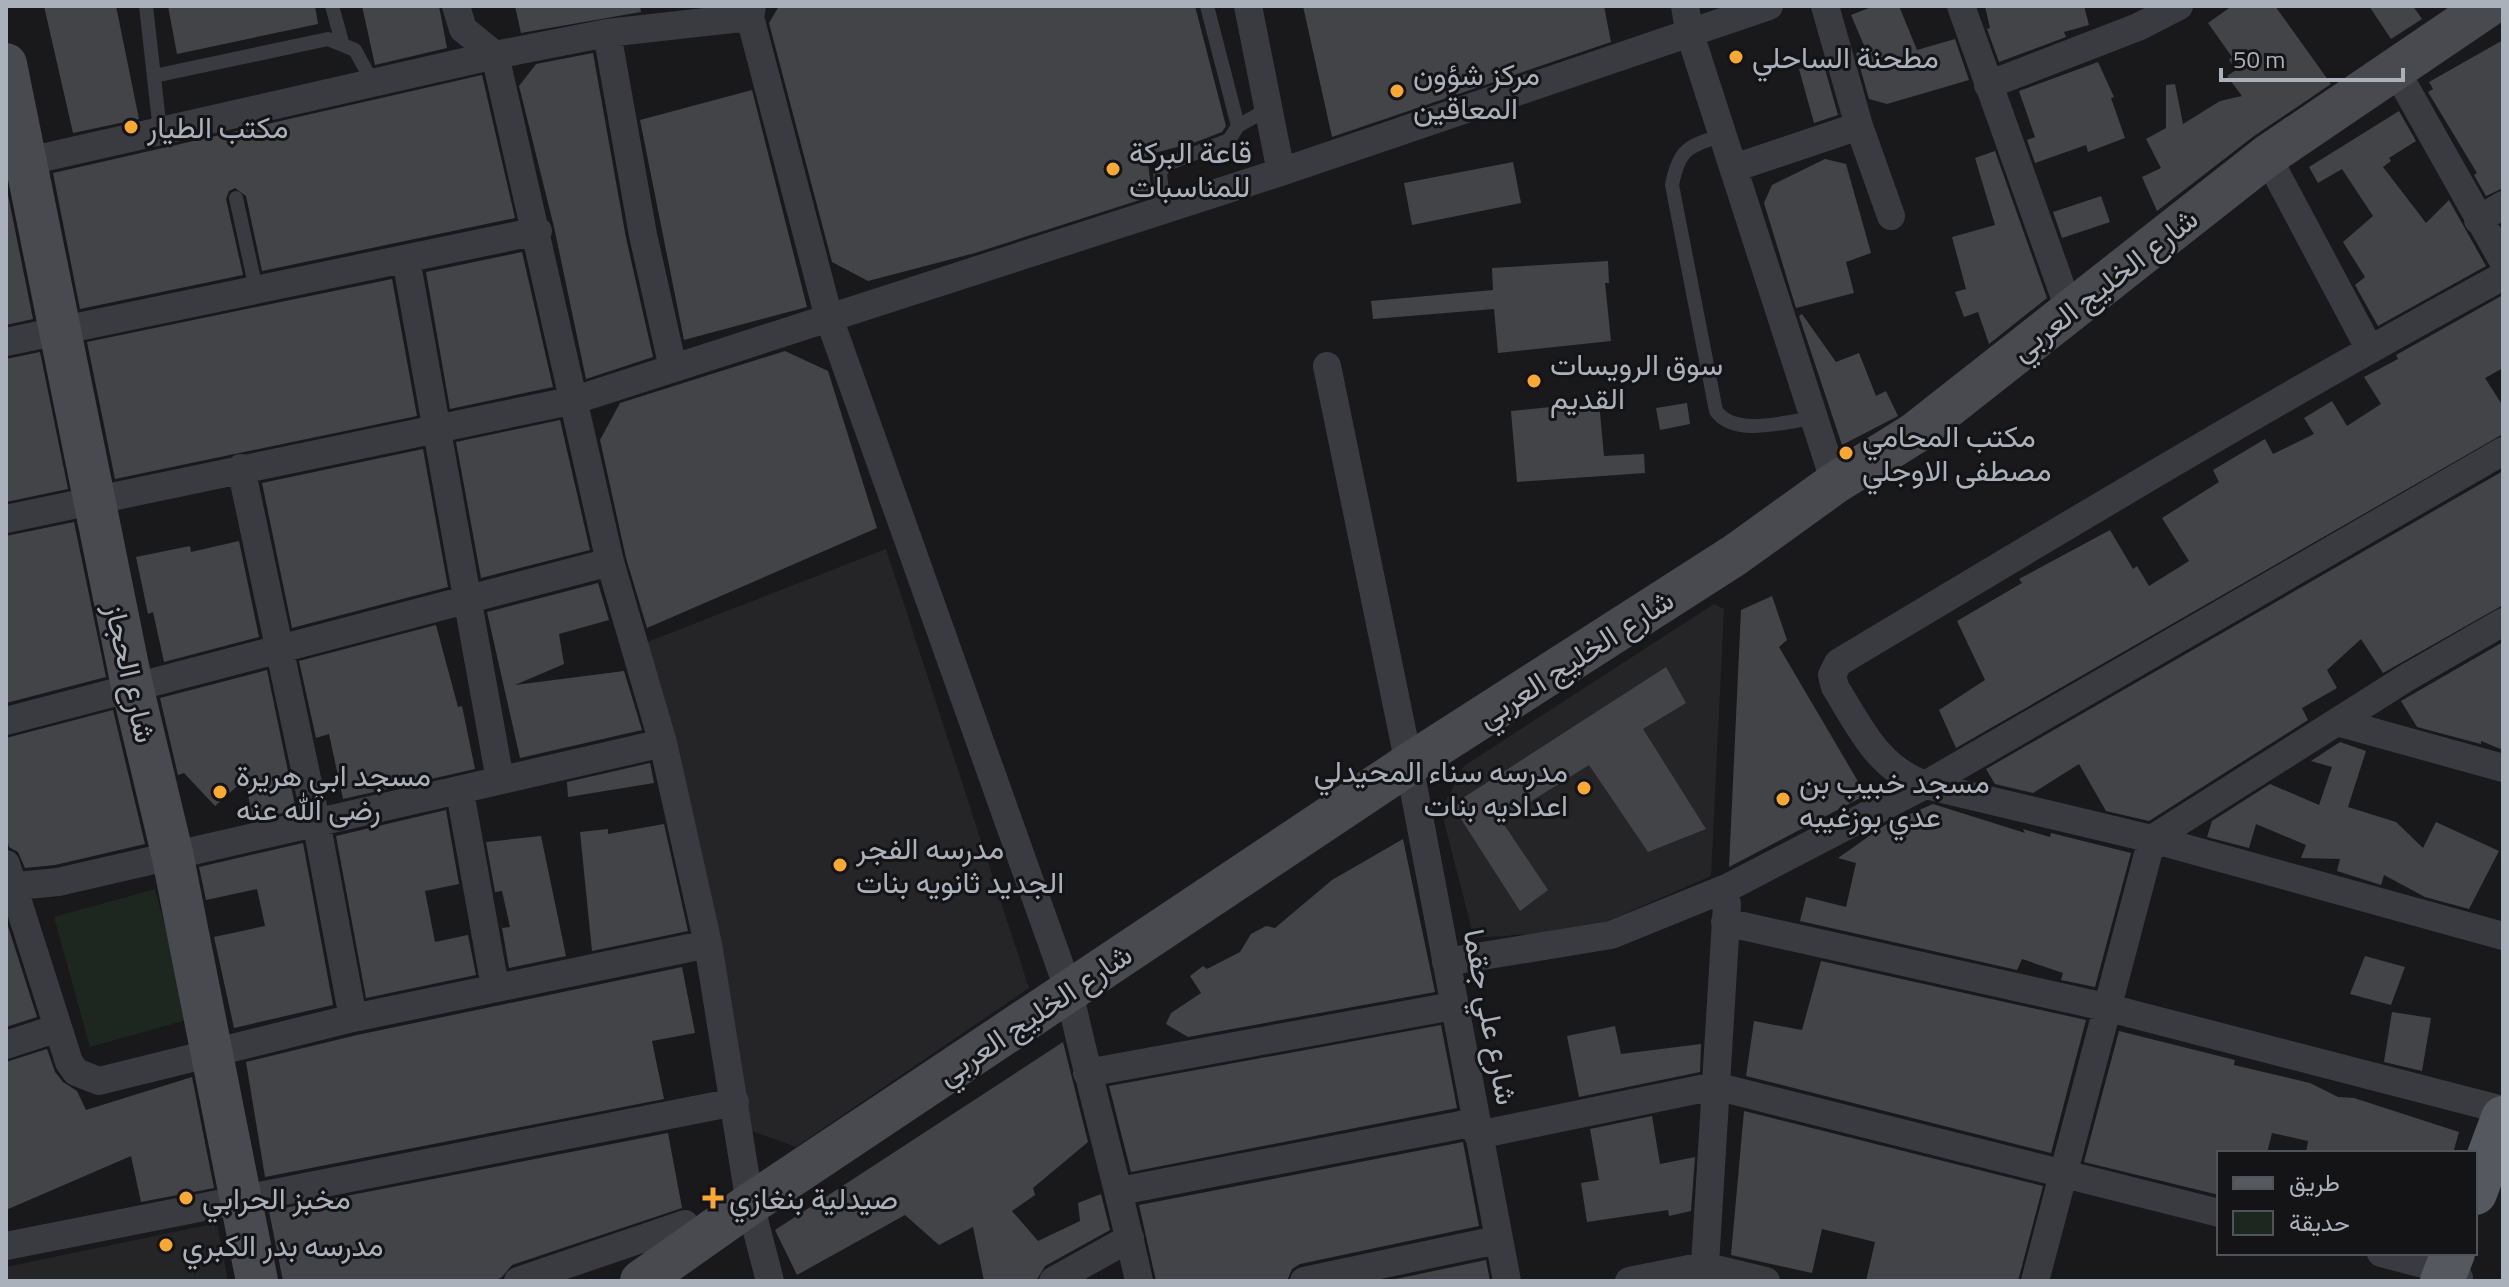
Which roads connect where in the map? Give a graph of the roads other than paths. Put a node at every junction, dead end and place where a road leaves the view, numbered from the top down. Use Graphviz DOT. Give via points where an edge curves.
graph roads {
  1 [pos="146,6"];
  2 [pos="332,6"];
  3 [pos="456,6"];
  4 [pos="1207,6"];
  5 [pos="1248,6"];
  6 [pos="1769,6"];
  7 [pos="1825,6"];
  8 [pos="1961,6"];
  9 [pos="2179,6"];
  10 [pos="2488,6"];
  11 [pos="751,11"];
  12 [pos="1687,18"];
  13 [pos="607,33"];
  14 [pos="342,42"];
  15 [pos="495,55"];
  16 [pos="6,64"];
  17 [pos="2394,67"];
  18 [pos="154,76"];
  19 [pos="373,83"];
  20 [pos="1988,85"];
  21 [pos="1268,109"];
  22 [pos="1238,126"];
  23 [pos="1859,126"];
  24 [pos="160,131"];
  25 [pos="1723,135"];
  26 [pos="2267,156"];
  27 [pos="16,164"];
  28 [pos="1734,168"];
  29 [pos="1281,172"];
  30 [pos="236,198"];
  31 [pos="2503,205"];
  32 [pos="1164,210"];
  33 [pos="1891,216"];
  34 [pos="2478,220"];
  35 [pos="538,231"];
  36 [pos="406,259"];
  37 [pos="2503,261"];
  38 [pos="2503,276"];
  39 [pos="256,289"];
  40 [pos="2069,309"];
  41 [pos="829,318"];
  42 [pos="59,331"];
  43 [pos="6,342"];
  44 [pos="2369,348"];
  45 [pos="1327,366"];
  46 [pos="673,368"];
  47 [pos="575,400"];
  48 [pos="1815,418"];
  49 [pos="437,429"];
  50 [pos="2503,451"];
  51 [pos="241,468"];
  52 [pos="1835,483"];
  53 [pos="93,500"];
  54 [pos="6,519"];
  55 [pos="610,562"];
  56 [pos="467,599"];
  57 [pos="2503,622"];
  58 [pos="278,649"];
  59 [pos="132,686"];
  60 [pos="6,721"];
  61 [pos="2337,722"];
  62 [pos="663,743"];
  63 [pos="1409,764"];
  64 [pos="1955,768"];
  65 [pos="2503,768"];
  66 [pos="500,780"];
  67 [pos="1925,785"];
  68 [pos="460,792"];
  69 [pos="1982,799"];
  70 [pos="316,821"];
  71 [pos="2152,839"];
  72 [pos="172,853"];
  73 [pos="8,879"];
  74 [pos="1729,887"];
  75 [pos="1725,922"];
  76 [pos="2503,936"];
  77 [pos="708,944"];
  78 [pos="1446,962"];
  79 [pos="495,987"];
  80 [pos="1069,991"];
  81 [pos="1453,1006"];
  82 [pos="2105,1007"];
  83 [pos="353,1018"];
  84 [pos="58,1028"];
  85 [pos="6,1045"];
  86 [pos="212,1053"];
  87 [pos="1087,1073"];
  88 [pos="1715,1086"];
  89 [pos="735,1102"];
  90 [pos="2503,1110"];
  91 [pos="2503,1118"];
  92 [pos="1477,1129"];
  93 [pos="2062,1171"];
  94 [pos="2477,1188"];
  95 [pos="1120,1191"];
  96 [pos="238,1198"];
  97 [pos="750,1204"];
  98 [pos="2217,1212"];
  99 [pos="685,1224"];
  100 [pos="1130,1238"];
  101 [pos="1497,1240"];
  102 [pos="6,1246"];
  103 [pos="2389,1255"];
  104 [pos="2451,1271"];
  105 [pos="1704,1274"];
  106 [pos="257,1281"];
  107 [pos="518,1281"];
  108 [pos="641,1281"];
  109 [pos="770,1281"];
  110 [pos="1053,1281"];
  111 [pos="1139,1281"];
  112 [pos="1304,1281"];
  113 [pos="1507,1281"];
  114 [pos="1629,1281"];
  115 [pos="1766,1281"];
  116 [pos="2035,1281"];
  1 -- 18 [label="lane"];
  2 -- 14 [label="lane"];
  3 -- 15 [label="street" via="463,29"];
  4 -- 22 [label="lane"];
  5 -- 21 [label="street"];
  6 -- 12 [label="street"];
  7 -- 23 [label="street"];
  8 -- 20 [label="street"];
  9 -- 20 [label="street"];
  10 -- 17 [label="main road, شارع الخليج العربي"];
  11 -- 13 [label="street"];
  11 -- 41 [label="street"];
  12 -- 25 [label="street"];
  12 -- 29 [label="street"];
  13 -- 15 [label="street"];
  13 -- 46 [label="street"];
  14 -- 18 [label="lane" via="328,39"];
  14 -- 19 [label="lane" via="355,50"];
  15 -- 19 [label="street"];
  15 -- 35 [label="street"];
  16 -- 27 [label="main road, شارع الحجاز"];
  17 -- 26 [label="main road, شارع الخليج العربي"];
  17 -- 34 [label="street"];
  18 -- 24 [label="lane"];
  19 -- 24 [label="street"];
  20 -- 40 [label="street"];
  21 -- 22 [label="lane"];
  21 -- 29 [label="street"];
  22 -- 32 [label="lane" via="1229,140 1165,165 1160,173"];
  23 -- 28 [label="street"];
  23 -- 33 [label="street"];
  24 -- 27 [label="street"];
  25 -- 28 [label="street"];
  25 -- 48 [label="lane" via="1692,145 1677,161 1672,185 1716,411 1737,426"];
  26 -- 40 [label="main road, شارع الخليج العربي"];
  26 -- 44 [label="street"];
  27 -- 42 [label="main road, شارع الحجاز"];
  28 -- 48 [label="street"];
  29 -- 32 [label="street"];
  30 -- 39 [label="lane"];
  31 -- 34 [label="street"];
  32 -- 41 [label="street"];
  34 -- 37 [label="street"];
  35 -- 36 [label="street"];
  35 -- 47 [label="street"];
  36 -- 39 [label="street"];
  36 -- 49 [label="street"];
  38 -- 44 [label="street"];
  39 -- 42 [label="street"];
  40 -- 52 [label="main road, شارع الخليج العربي" via="1915,433"];
  41 -- 46 [label="street"];
  41 -- 80 [label="street"];
  42 -- 43 [label="street"];
  42 -- 53 [label="main road, شارع الحجاز"];
  44 -- 67 [label="street" via="1838,663 1832,675 1835,687 1882,760 1901,776"];
  45 -- 63 [label="street, شارع علي جقما"];
  46 -- 47 [label="street"];
  47 -- 49 [label="street"];
  47 -- 55 [label="street"];
  48 -- 52 [label="street"];
  49 -- 51 [label="street"];
  49 -- 56 [label="street"];
  50 -- 64 [label="street"];
  51 -- 53 [label="street"];
  51 -- 58 [label="street"];
  52 -- 63 [label="main road, شارع الخليج العربي" via="1723,563"];
  53 -- 54 [label="street"];
  53 -- 59 [label="main road, شارع الحجاز"];
  55 -- 56 [label="street"];
  55 -- 62 [label="street"];
  56 -- 58 [label="street"];
  56 -- 66 [label="street"];
  57 -- 61 [label="street"];
  58 -- 59 [label="street"];
  58 -- 70 [label="street"];
  59 -- 60 [label="street"];
  59 -- 72 [label="main road, شارع الحجاز"];
  61 -- 65 [label="street"];
  61 -- 71 [label="street"];
  62 -- 66 [label="street"];
  62 -- 77 [label="street"];
  63 -- 78 [label="street, شارع علي جقما"];
  63 -- 80 [label="main road, شارع الخليج العربي"];
  64 -- 67 [label="street"];
  64 -- 69 [label="street"];
  66 -- 68 [label="street"];
  67 -- 69 [label="street"];
  67 -- 74 [label="street"];
  68 -- 70 [label="street"];
  68 -- 79 [label="street"];
  69 -- 71 [label="street"];
  70 -- 72 [label="street"];
  70 -- 83 [label="street"];
  71 -- 76 [label="street"];
  71 -- 82 [label="street"];
  72 -- 73 [label="street" via="42,886"];
  72 -- 86 [label="main road, شارع الحجاز"];
  73 -- 84 [label="street"];
  74 -- 75 [label="street"];
  74 -- 78 [label="street" via="1611,935"];
  75 -- 82 [label="street"];
  75 -- 88 [label="street"];
  77 -- 79 [label="street"];
  77 -- 89 [label="street"];
  78 -- 81 [label="street, شارع علي جقما"];
  79 -- 83 [label="street"];
  80 -- 87 [label="street"];
  80 -- 97 [label="main road, شارع الخليج العربي"];
  81 -- 87 [label="street"];
  81 -- 92 [label="street, شارع علي جقما"];
  82 -- 90 [label="street"];
  82 -- 93 [label="street"];
  83 -- 86 [label="street"];
  84 -- 85 [label="street"];
  84 -- 86 [label="street" via="76,1072 99,1081"];
  86 -- 96 [label="main road, شارع الحجاز"];
  87 -- 95 [label="street"];
  88 -- 92 [label="street"];
  88 -- 93 [label="street"];
  88 -- 105 [label="street"];
  89 -- 96 [label="street"];
  89 -- 97 [label="street"];
  91 -- 94 [label="main road"];
  92 -- 95 [label="street"];
  92 -- 101 [label="street, شارع علي جقما"];
  93 -- 98 [label="street"];
  93 -- 116 [label="street"];
  95 -- 100 [label="street"];
  96 -- 102 [label="street"];
  96 -- 106 [label="main road, شارع الحجاز"];
  97 -- 108 [label="main road, شارع الخليج العربي"];
  97 -- 109 [label="street"];
  99 -- 107 [label="street"];
  100 -- 110 [label="street"];
  100 -- 111 [label="street"];
  101 -- 112 [label="street"];
  101 -- 113 [label="street, شارع علي جقما"];
  103 -- 104 [label="street"];
  105 -- 114 [label="street"];
  105 -- 115 [label="street"];
}
